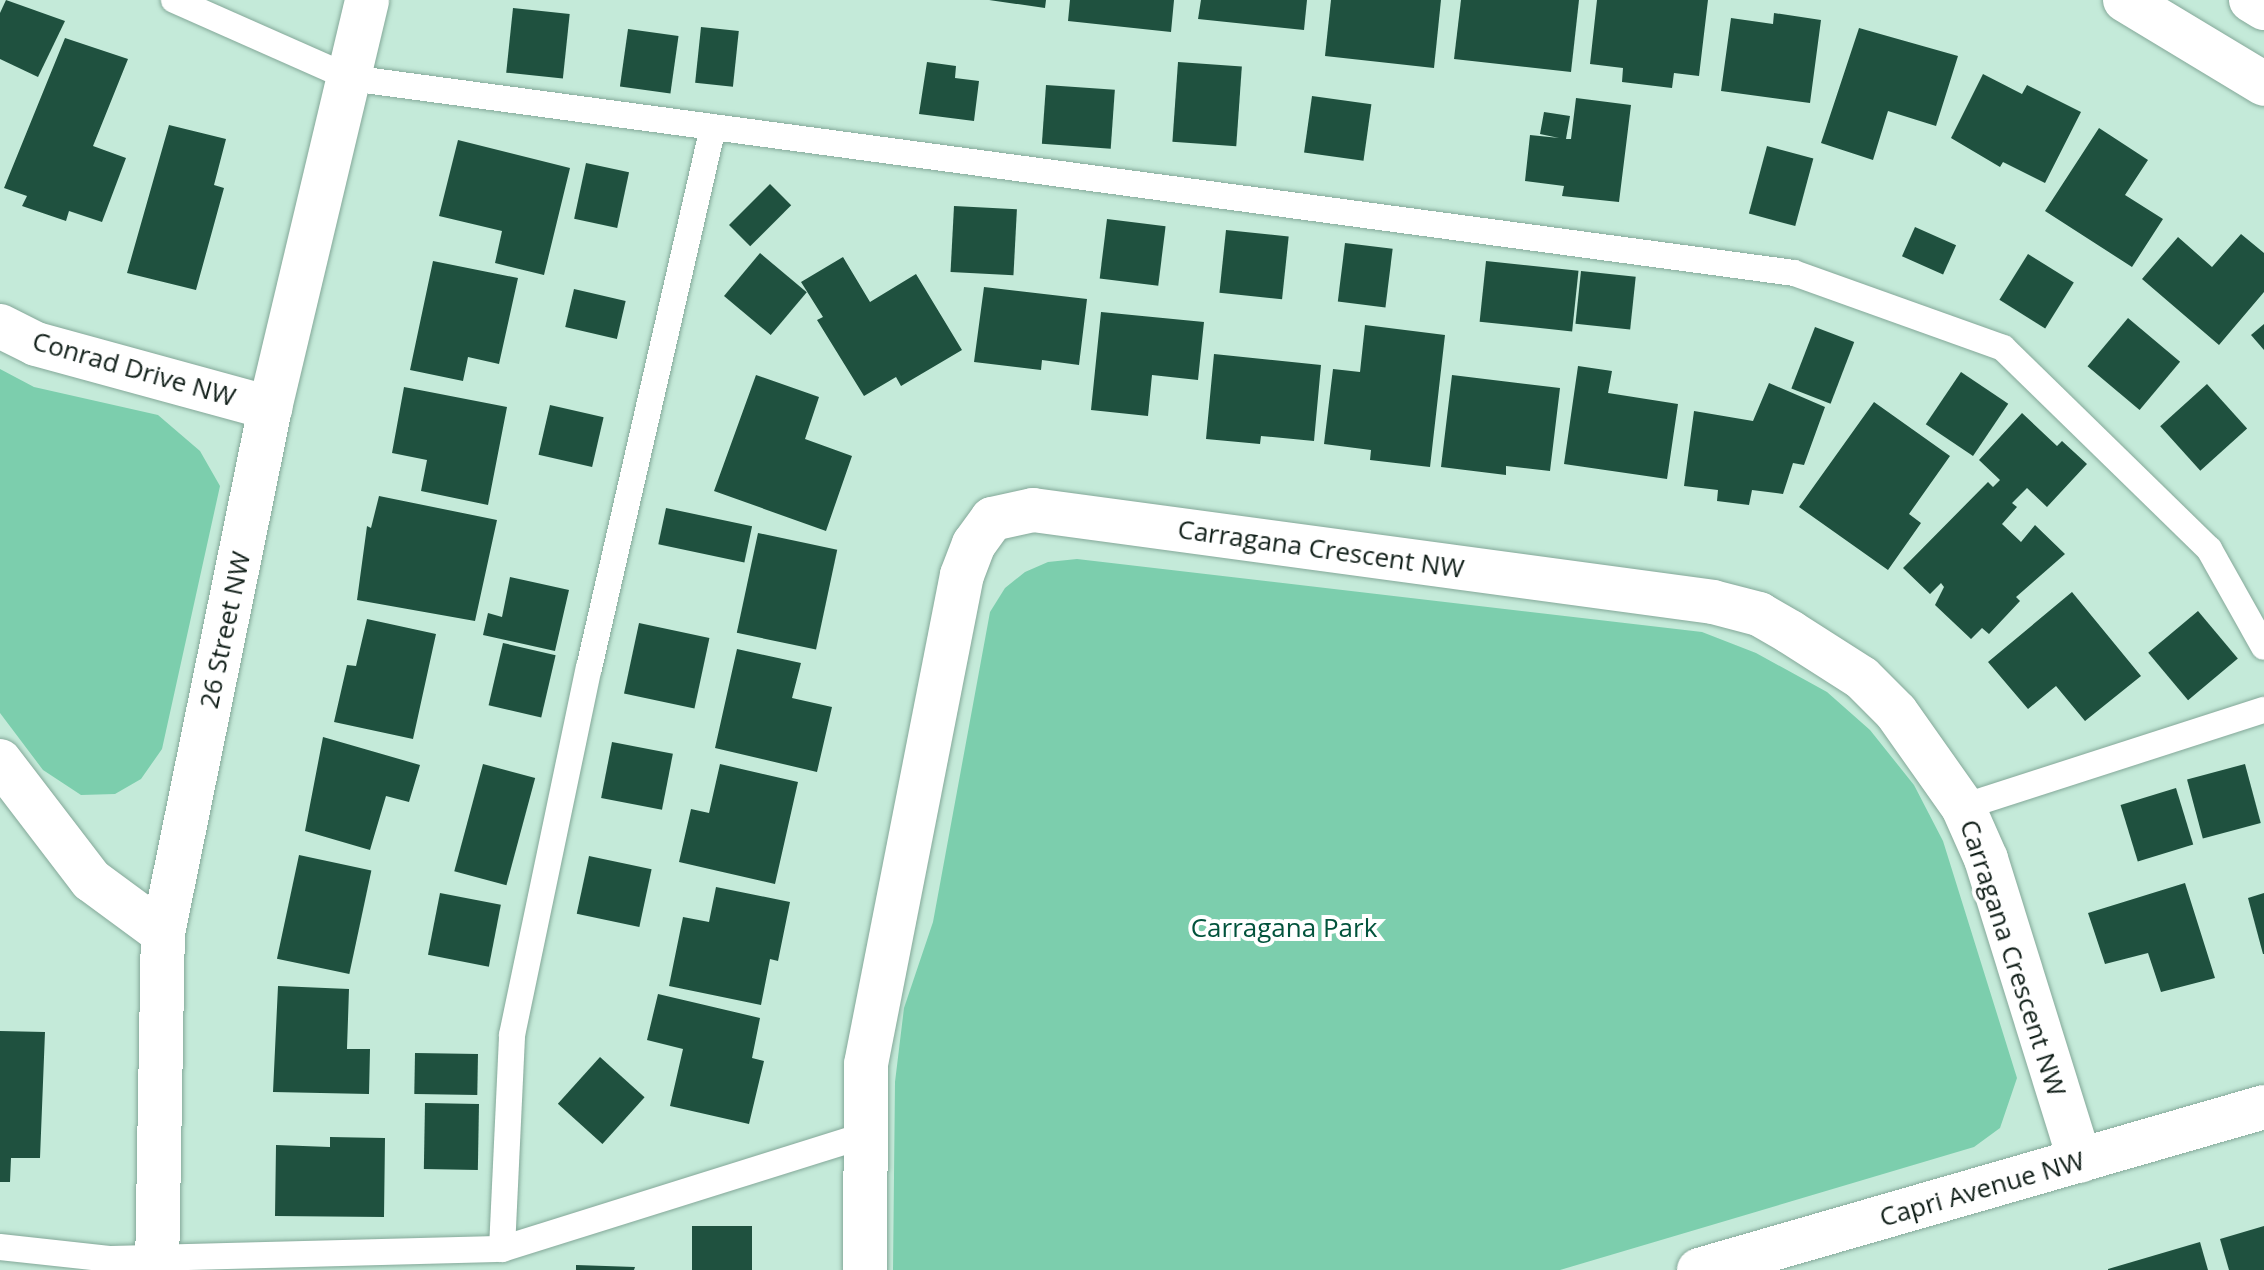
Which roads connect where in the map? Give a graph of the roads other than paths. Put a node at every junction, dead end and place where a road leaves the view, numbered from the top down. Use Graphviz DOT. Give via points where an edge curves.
graph roads {
  1 [pos="174,0"];
  2 [pos="367,0"];
  3 [pos="2125,0"];
  4 [pos="2251,0"];
  5 [pos="2264,8"];
  6 [pos="350,78"];
  7 [pos="2264,84"];
  8 [pos="713,127"];
  9 [pos="0,326"];
  10 [pos="270,408"];
  11 [pos="2264,647"];
  12 [pos="2264,710"];
  13 [pos="0,761"];
  14 [pos="1963,807"];
  15 [pos="163,933"];
  16 [pos="2264,1107"];
  17 [pos="866,1135"];
  18 [pos="2080,1161"];
  19 [pos="0,1247"];
  20 [pos="502,1249"];
  21 [pos="158,1264"];
  22 [pos="865,1270"];
  23 [pos="1699,1270"];
  1 -- 6 [label="lane"];
  2 -- 6 [label="street, 26 Street NW"];
  3 -- 7 [label="street"];
  4 -- 5 [label="street"];
  6 -- 8 [label="lane"];
  6 -- 10 [label="street, 26 Street NW"];
  8 -- 11 [label="lane" via="1794,273 2003,348 2209,549"];
  8 -- 20 [label="lane" via="589,668 512,1035"];
  9 -- 10 [label="street, Conrad Drive NW" via="36,344"];
  10 -- 15 [label="street, 26 Street NW"];
  12 -- 14 [label="lane"];
  13 -- 15 [label="street" via="91,880"];
  14 -- 17 [label="street, Carragana Crescent NW" via="1932,758 1862,678 1759,614 1713,602 1033,510 992,519 974,544 962,575 877,999 866,1064"];
  14 -- 18 [label="street, Carragana Crescent NW" via="1986,859"];
  15 -- 21 [label="street, 26 Street NW"];
  16 -- 18 [label="street, Capri Avenue NW"];
  17 -- 20 [label="lane"];
  17 -- 22 [label="street, Carragana Crescent NW"];
  18 -- 23 [label="street, Capri Avenue NW"];
  19 -- 21 [label="lane"];
  20 -- 21 [label="lane"];
}
